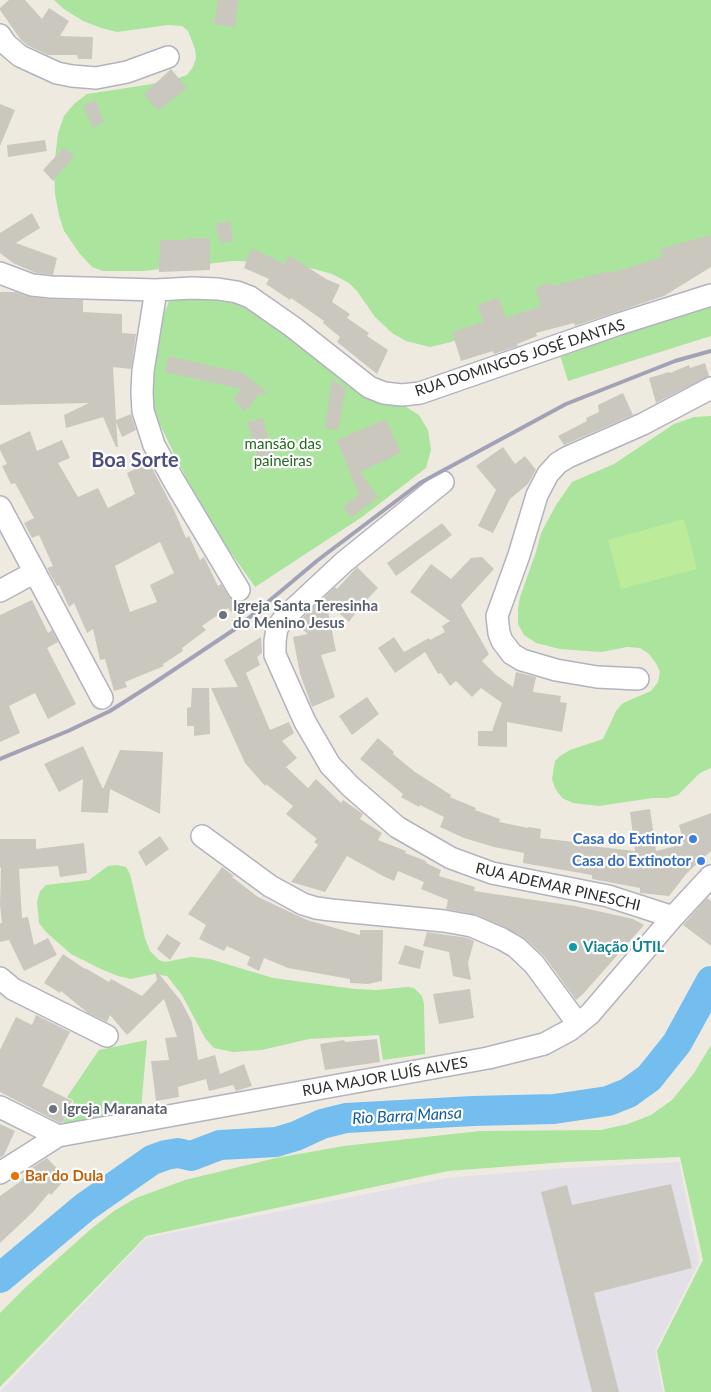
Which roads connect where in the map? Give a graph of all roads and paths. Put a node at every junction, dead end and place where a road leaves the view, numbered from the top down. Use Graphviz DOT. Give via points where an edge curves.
graph roads {
  1 [pos="0,35"];
  2 [pos="168,57"];
  3 [pos="0,273"];
  4 [pos="156,290"];
  5 [pos="711,295"];
  6 [pos="711,388"];
  7 [pos="443,482"];
  8 [pos="0,507"];
  9 [pos="35,572"];
  10 [pos="239,590"];
  11 [pos="0,591"];
  12 [pos="638,679"];
  13 [pos="102,698"];
  14 [pos="202,836"];
  15 [pos="711,876"];
  16 [pos="673,917"];
  17 [pos="0,978"];
  18 [pos="578,1024"];
  19 [pos="107,1036"];
  20 [pos="0,1107"];
  21 [pos="58,1136"];
  22 [pos="0,1173"];
  1 -- 2 [label="street" via="20,56 56,73 72,76 96,78 126,72"];
  3 -- 4 [label="street, RUA DOMINGOS JOSÉ DANTAS" via="32,285"];
  4 -- 5 [label="street, RUA DOMINGOS JOSÉ DANTAS" via="218,289 250,297 369,387 384,394 402,396 420,393"];
  4 -- 10 [label="street" via="143,371 144,411 154,445"];
  6 -- 12 [label="street" via="558,463 537,495 497,616 502,641 512,654 522,660 597,677"];
  7 -- 16 [label="street, RUA ADEMAR PINESCHI" via="344,562 285,617 278,628 274,655 305,722 330,765 350,786 398,827 425,844 471,867 608,896"];
  8 -- 9 [label="street"];
  9 -- 11 [label="street"];
  9 -- 13 [label="street"];
  14 -- 18 [label="street" via="270,886 303,904 458,923 495,935 516,947 534,964"];
  15 -- 16 [label="street, RUA MAJOR LUÍS ALVES"];
  16 -- 18 [label="street, RUA MAJOR LUÍS ALVES" via="603,1001"];
  17 -- 19 [label="street"];
  18 -- 21 [label="street, RUA MAJOR LUÍS ALVES" via="544,1044 488,1058"];
  20 -- 21 [label="street"];
  21 -- 22 [label="street, RUA MAJOR LUÍS ALVES"];
}
